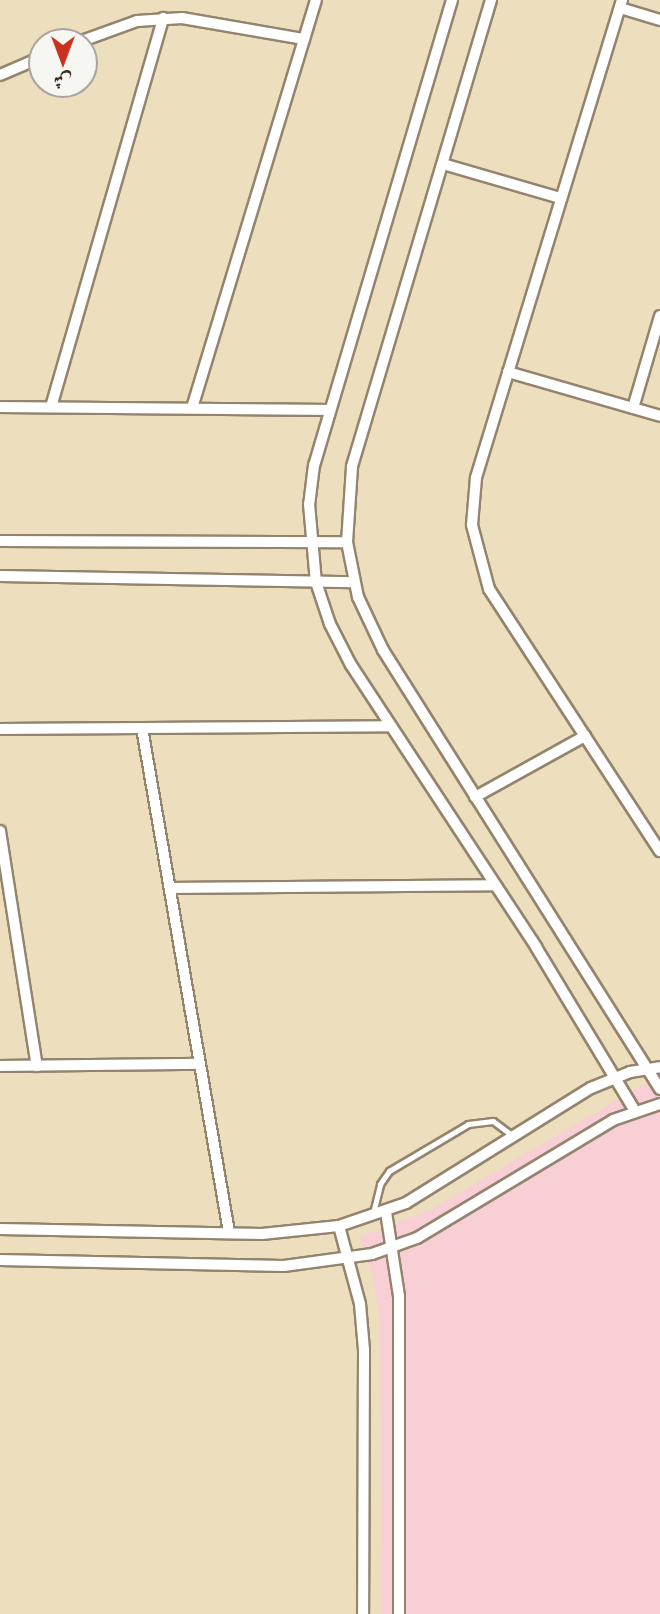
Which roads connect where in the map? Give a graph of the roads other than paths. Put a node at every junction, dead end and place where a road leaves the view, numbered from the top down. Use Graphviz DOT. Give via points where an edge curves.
graph roads {
  1 [pos="316,0"];
  2 [pos="452,0"];
  3 [pos="491,0"];
  4 [pos="621,4"];
  5 [pos="163,18"];
  6 [pos="660,20"];
  7 [pos="98,34"];
  8 [pos="304,39"];
  9 [pos="28,63"];
  10 [pos="0,75"];
  11 [pos="443,164"];
  12 [pos="560,198"];
  13 [pos="660,316"];
  14 [pos="508,372"];
  15 [pos="0,407"];
  16 [pos="51,407"];
  17 [pos="192,408"];
  18 [pos="633,408"];
  19 [pos="329,410"];
  20 [pos="660,416"];
  21 [pos="0,541"];
  22 [pos="310,542"];
  23 [pos="347,542"];
  24 [pos="0,576"];
  25 [pos="316,582"];
  26 [pos="354,582"];
  27 [pos="390,726"];
  28 [pos="142,727"];
  29 [pos="0,729"];
  30 [pos="585,736"];
  31 [pos="475,797"];
  32 [pos="0,831"];
  33 [pos="660,850"];
  34 [pos="492,885"];
  35 [pos="170,888"];
  36 [pos="200,1064"];
  37 [pos="0,1066"];
  38 [pos="37,1066"];
  39 [pos="660,1067"];
  40 [pos="647,1068"];
  41 [pos="614,1077"];
  42 [pos="660,1088"];
  43 [pos="660,1104"];
  44 [pos="635,1111"];
  45 [pos="513,1136"];
  46 [pos="386,1212"];
  47 [pos="372,1216"];
  48 [pos="339,1226"];
  49 [pos="0,1229"];
  50 [pos="229,1232"];
  51 [pos="394,1248"];
  52 [pos="0,1260"];
  53 [pos="350,1260"];
  54 [pos="363,1614"];
  55 [pos="399,1614"];
  1 -- 8 [label="street"];
  2 -- 19 [label="street"];
  3 -- 11 [label="street"];
  4 -- 6 [label="street"];
  4 -- 12 [label="street"];
  5 -- 7 [label="street"];
  5 -- 8 [label="street" via="201,19"];
  5 -- 16 [label="street"];
  8 -- 17 [label="street"];
  9 -- 10 [label="street"];
  11 -- 12 [label="street"];
  11 -- 23 [label="street" via="352,467"];
  12 -- 14 [label="street"];
  13 -- 18 [label="street"];
  14 -- 18 [label="street"];
  14 -- 30 [label="street" via="476,478 475,546 489,589"];
  15 -- 16 [label="street"];
  16 -- 17 [label="street"];
  17 -- 19 [label="street"];
  18 -- 20 [label="street"];
  19 -- 22 [label="street" via="314,465"];
  21 -- 22 [label="street"];
  22 -- 23 [label="street"];
  22 -- 25 [label="street"];
  23 -- 26 [label="street"];
  24 -- 25 [label="street"];
  25 -- 26 [label="street"];
  25 -- 27 [label="street" via="330,624"];
  26 -- 31 [label="street" via="383,650"];
  27 -- 28 [label="street"];
  27 -- 34 [label="street"];
  28 -- 29 [label="street"];
  28 -- 35 [label="street"];
  30 -- 31 [label="street"];
  30 -- 33 [label="street"];
  31 -- 40 [label="street"];
  32 -- 38 [label="street"];
  34 -- 35 [label="street"];
  34 -- 41 [label="street" via="537,947"];
  35 -- 36 [label="street"];
  36 -- 38 [label="street"];
  36 -- 50 [label="street"];
  37 -- 38 [label="street"];
  39 -- 40 [label="street"];
  40 -- 41 [label="street"];
  40 -- 42 [label="street"];
  41 -- 44 [label="street"];
  41 -- 45 [label="street"];
  43 -- 44 [label="street"];
  44 -- 51 [label="street"];
  45 -- 46 [label="street"];
  45 -- 47 [label="lane" via="493,1121 468,1124 389,1171 374,1200"];
  46 -- 47 [label="street"];
  46 -- 51 [label="street"];
  47 -- 48 [label="street"];
  48 -- 50 [label="street" via="295,1233"];
  48 -- 53 [label="street"];
  49 -- 50 [label="street"];
  51 -- 53 [label="street"];
  51 -- 55 [label="street" via="399,1296"];
  52 -- 53 [label="street" via="284,1266"];
  53 -- 54 [label="street" via="364,1350"];
}
